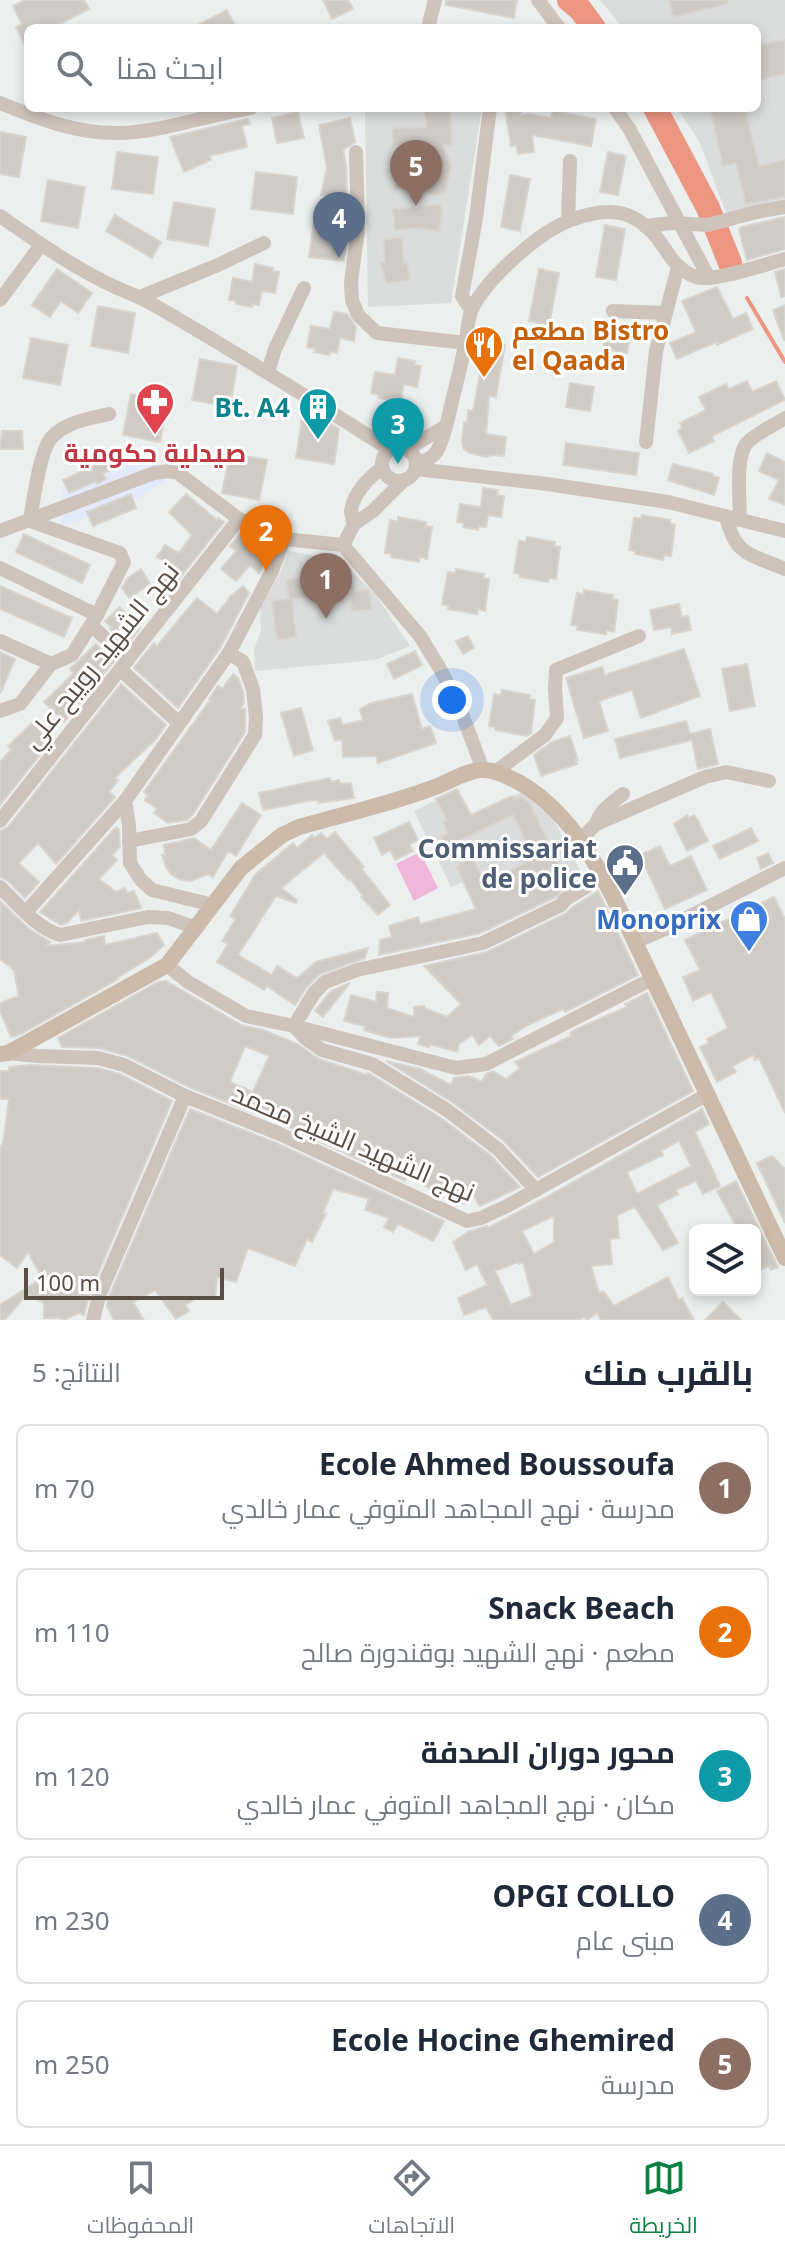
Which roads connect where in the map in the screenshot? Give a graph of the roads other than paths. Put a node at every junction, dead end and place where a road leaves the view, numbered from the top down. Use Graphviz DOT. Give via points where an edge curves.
graph roads {
  1 [pos="435,0"];
  2 [pos="538,0"];
  3 [pos="429,24"];
  4 [pos="556,24"];
  5 [pos="0,103"];
  6 [pos="232,112"];
  7 [pos="489,112"];
  8 [pos="618,112"];
  9 [pos="356,152"];
  10 [pos="570,161"];
  11 [pos="785,207"];
  12 [pos="0,216"];
  13 [pos="568,221"];
  14 [pos="682,224"];
  15 [pos="645,226"];
  16 [pos="264,243"];
  17 [pos="41,245"];
  18 [pos="778,261"];
  19 [pos="678,267"];
  20 [pos="714,277"];
  21 [pos="304,288"];
  22 [pos="140,297"];
  23 [pos="0,300"];
  24 [pos="471,310"];
  25 [pos="613,311"];
  26 [pos="664,313"];
  27 [pos="466,343"];
  28 [pos="268,372"];
  29 [pos="109,414"];
  30 [pos="785,418"];
  31 [pos="646,442"];
  32 [pos="389,449"];
  33 [pos="414,461"];
  34 [pos="382,468"];
  35 [pos="402,482"];
  36 [pos="733,518"];
  37 [pos="239,519"];
  38 [pos="30,521"];
  39 [pos="354,524"];
  40 [pos="0,531"];
  41 [pos="785,531"];
  42 [pos="284,539"];
  43 [pos="343,545"];
  44 [pos="0,568"];
  45 [pos="785,569"];
  46 [pos="94,620"];
  47 [pos="639,636"];
  48 [pos="0,641"];
  49 [pos="229,653"];
  50 [pos="51,664"];
  51 [pos="124,665"];
  52 [pos="0,711"];
  53 [pos="179,723"];
  54 [pos="489,771"];
  55 [pos="769,781"];
  56 [pos="623,794"];
  57 [pos="125,801"];
  58 [pos="0,821"];
  59 [pos="596,824"];
  60 [pos="580,840"];
  61 [pos="129,841"];
  62 [pos="785,868"];
  63 [pos="602,877"];
  64 [pos="0,887"];
  65 [pos="213,905"];
  66 [pos="26,912"];
  67 [pos="197,928"];
  68 [pos="635,942"];
  69 [pos="167,965"];
  70 [pos="652,979"];
  71 [pos="294,1026"];
  72 [pos="4,1053"];
  73 [pos="708,1094"];
  74 [pos="185,1096"];
  75 [pos="536,1190"];
  76 [pos="783,1247"];
  77 [pos="93,1320"];
  1 -- 3 [label="street"];
  2 -- 4 [label="street"];
  5 -- 6 [label="street" via="64,126 117,133"];
  7 -- 24 [label="street" via="462,296"];
  8 -- 14 [label="street"];
  9 -- 27 [label="street" via="358,229 351,282 358,315 377,333"];
  10 -- 13 [label="street"];
  11 -- 14 [label="street" via="712,224"];
  12 -- 17 [label="street"];
  13 -- 15 [label="street" via="603,211 623,212"];
  13 -- 24 [label="street" via="507,265"];
  14 -- 15 [label="street"];
  14 -- 20 [label="street"];
  15 -- 19 [label="street"];
  16 -- 22 [label="street"];
  17 -- 22 [label="street"];
  17 -- 23 [label="street"];
  18 -- 20 [label="street"];
  19 -- 20 [label="street" via="698,278"];
  19 -- 26 [label="street"];
  21 -- 28 [label="street"];
  22 -- 28 [label="street"];
  24 -- 27 [label="street"];
  25 -- 26 [label="street"];
  26 -- 31 [label="street"];
  27 -- 33 [label="street" via="437,451"];
  28 -- 32 [label="street"];
  29 -- 38 [label="street" via="76,421 49,439"];
  30 -- 36 [label="street" via="742,452"];
  32 -- 33 [label="street" via="403,447"];
  32 -- 34 [label="street"];
  33 -- 35 [label="street" via="410,479"];
  33 -- 36 [label="street" via="668,502"];
  34 -- 35 [label="street" via="388,478"];
  34 -- 39 [label="street" via="369,476 359,493 351,510"];
  35 -- 39 [label="street"];
  36 -- 41 [label="street"];
  36 -- 45 [label="street" via="730,534 739,549"];
  37 -- 38 [label="street" via="189,480 168,471"];
  37 -- 42 [label="street"];
  37 -- 51 [label="street, نهج الشهيد رويبح علي"];
  38 -- 40 [label="street"];
  38 -- 46 [label="street" via="120,553 124,562"];
  39 -- 43 [label="street"];
  42 -- 43 [label="street"];
  42 -- 49 [label="street"];
  43 -- 54 [label="street" via="433,656"];
  44 -- 46 [label="street"];
  46 -- 50 [label="street" via="72,655"];
  46 -- 51 [label="street"];
  47 -- 54 [label="street" via="556,670 557,718 545,735"];
  48 -- 50 [label="street"];
  49 -- 53 [label="street"];
  49 -- 61 [label="street" via="243,662 253,689 255,735 201,821 191,829"];
  50 -- 52 [label="street" via="20,704"];
  51 -- 53 [label="street"];
  51 -- 58 [label="street, نهج الشهيد رويبح علي"];
  53 -- 57 [label="street"];
  54 -- 60 [label="main road" via="533,791"];
  54 -- 65 [label="main road" via="467,773 282,835 241,868"];
  55 -- 59 [label="street" via="726,772 705,777"];
  56 -- 59 [label="street"];
  57 -- 61 [label="street"];
  57 -- 66 [label="street"];
  59 -- 60 [label="street"];
  60 -- 63 [label="main road"];
  61 -- 65 [label="street" via="130,863 152,890"];
  62 -- 68 [label="street"];
  63 -- 68 [label="main road"];
  63 -- 71 [label="street" via="561,905 483,943 325,982"];
  64 -- 66 [label="street"];
  65 -- 67 [label="main road"];
  66 -- 67 [label="street" via="60,935 148,917"];
  67 -- 69 [label="main road"];
  68 -- 70 [label="main road"];
  69 -- 71 [label="street" via="246,1016"];
  69 -- 72 [label="main road"];
  70 -- 71 [label="street" via="498,1059 472,1067 456,1068"];
  70 -- 73 [label="main road"];
  71 -- 75 [label="street" via="322,1050 372,1064 447,1110 498,1149"];
  72 -- 74 [label="street, نهج الشهيد الشيخ محمد" via="98,1058"];
  73 -- 75 [label="street, نهج الشهيد الشيخ محمد"];
  73 -- 76 [label="main road"];
  74 -- 75 [label="street, نهج الشهيد الشيخ محمد" via="467,1221"];
  74 -- 77 [label="street"];
}
